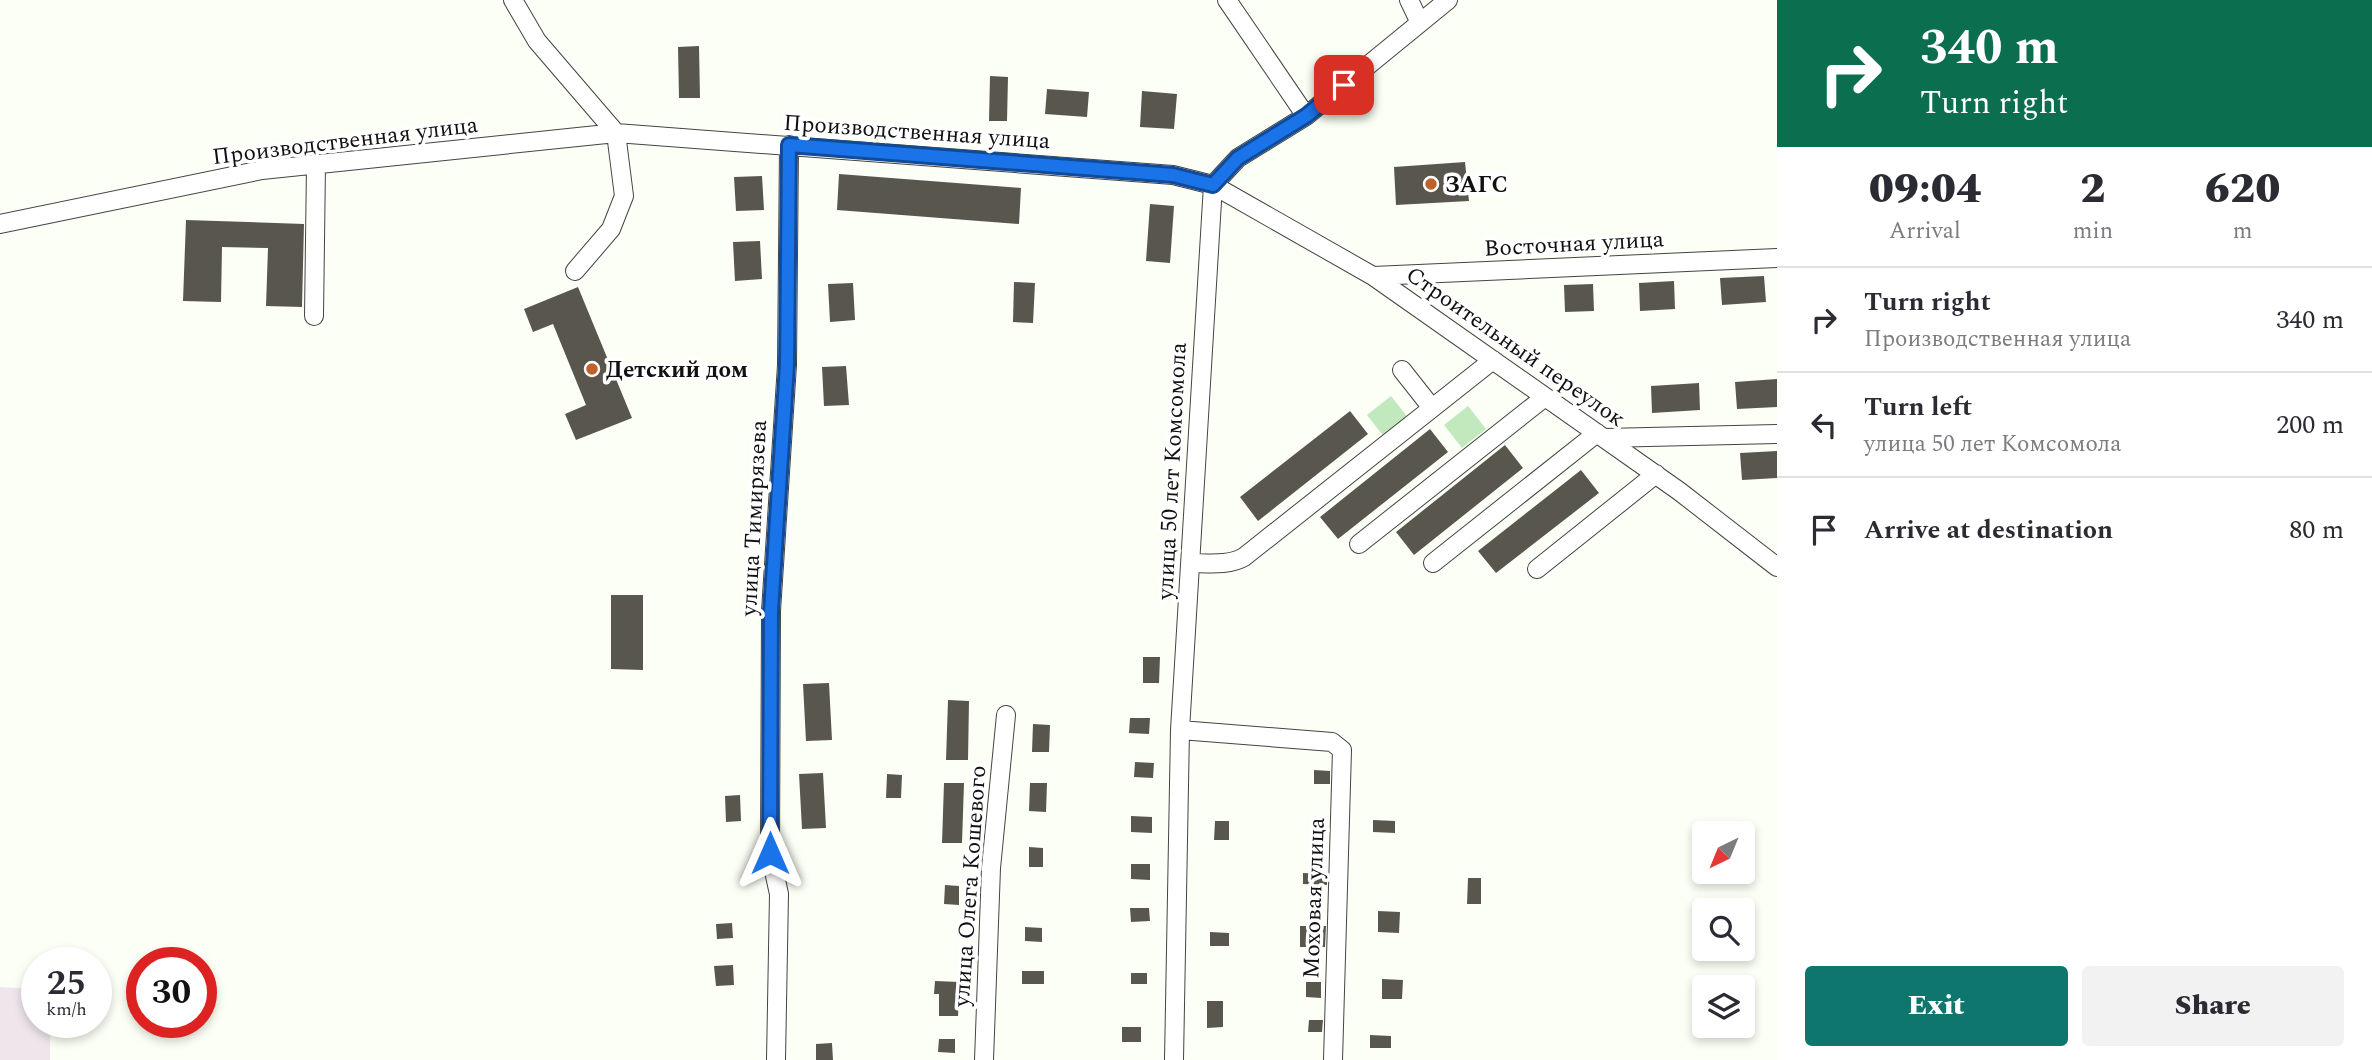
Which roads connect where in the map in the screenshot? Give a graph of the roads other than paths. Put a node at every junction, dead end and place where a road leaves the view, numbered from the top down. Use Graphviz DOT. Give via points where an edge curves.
graph roads {
  1 [pos="513,0"];
  2 [pos="1227,0"];
  3 [pos="1409,0"];
  4 [pos="1448,0"];
  5 [pos="1419,22"];
  6 [pos="1306,116"];
  7 [pos="616,133"];
  8 [pos="789,145"];
  9 [pos="316,164"];
  10 [pos="1213,185"];
  11 [pos="0,224"];
  12 [pos="1777,258"];
  13 [pos="575,271"];
  14 [pos="1373,276"];
  15 [pos="314,316"];
  16 [pos="1493,360"];
  17 [pos="1402,370"];
  18 [pos="1545,397"];
  19 [pos="1432,408"];
  20 [pos="1777,434"];
  21 [pos="1601,435"];
  22 [pos="1656,474"];
  23 [pos="1359,544"];
  24 [pos="1433,563"];
  25 [pos="1190,564"];
  26 [pos="1777,567"];
  27 [pos="1536,569"];
  28 [pos="1006,715"];
  29 [pos="1180,730"];
  30 [pos="776,1060"];
  31 [pos="984,1060"];
  32 [pos="1174,1060"];
  33 [pos="1333,1060"];
  1 -- 7 [label="street" via="537,41"];
  2 -- 6 [label="street"];
  3 -- 5 [label="street"];
  4 -- 5 [label="street"];
  5 -- 6 [label="street"];
  6 -- 10 [label="street" via="1238,158"];
  7 -- 8 [label="street, Производственная улица"];
  7 -- 9 [label="street, Производственная улица"];
  7 -- 13 [label="street" via="624,196 611,229"];
  8 -- 10 [label="street, Производственная улица" via="1173,175"];
  8 -- 30 [label="street, улица Тимирязева" via="787,365 771,611 770,853 779,894"];
  9 -- 11 [label="street, Производственная улица" via="262,170"];
  9 -- 15 [label="street"];
  10 -- 14 [label="street, Строительный переулок"];
  10 -- 25 [label="street, улица 50 лет Комсомола"];
  12 -- 14 [label="street, Восточная улица"];
  14 -- 16 [label="street, Строительный переулок"];
  16 -- 18 [label="street, Строительный переулок"];
  16 -- 19 [label="street"];
  17 -- 19 [label="street"];
  18 -- 21 [label="street, Строительный переулок"];
  18 -- 23 [label="street"];
  19 -- 25 [label="street" via="1237,561"];
  20 -- 21 [label="street"];
  21 -- 22 [label="street, Строительный переулок"];
  21 -- 24 [label="street"];
  22 -- 26 [label="street, Строительный переулок"];
  22 -- 27 [label="street"];
  25 -- 29 [label="street, улица 50 лет Комсомола"];
  28 -- 31 [label="street, улица Олега Кошевого" via="991,868"];
  29 -- 32 [label="street, улица 50 лет Комсомола"];
  29 -- 33 [label="street, Моховая улица" via="1332,742 1342,751"];
}
